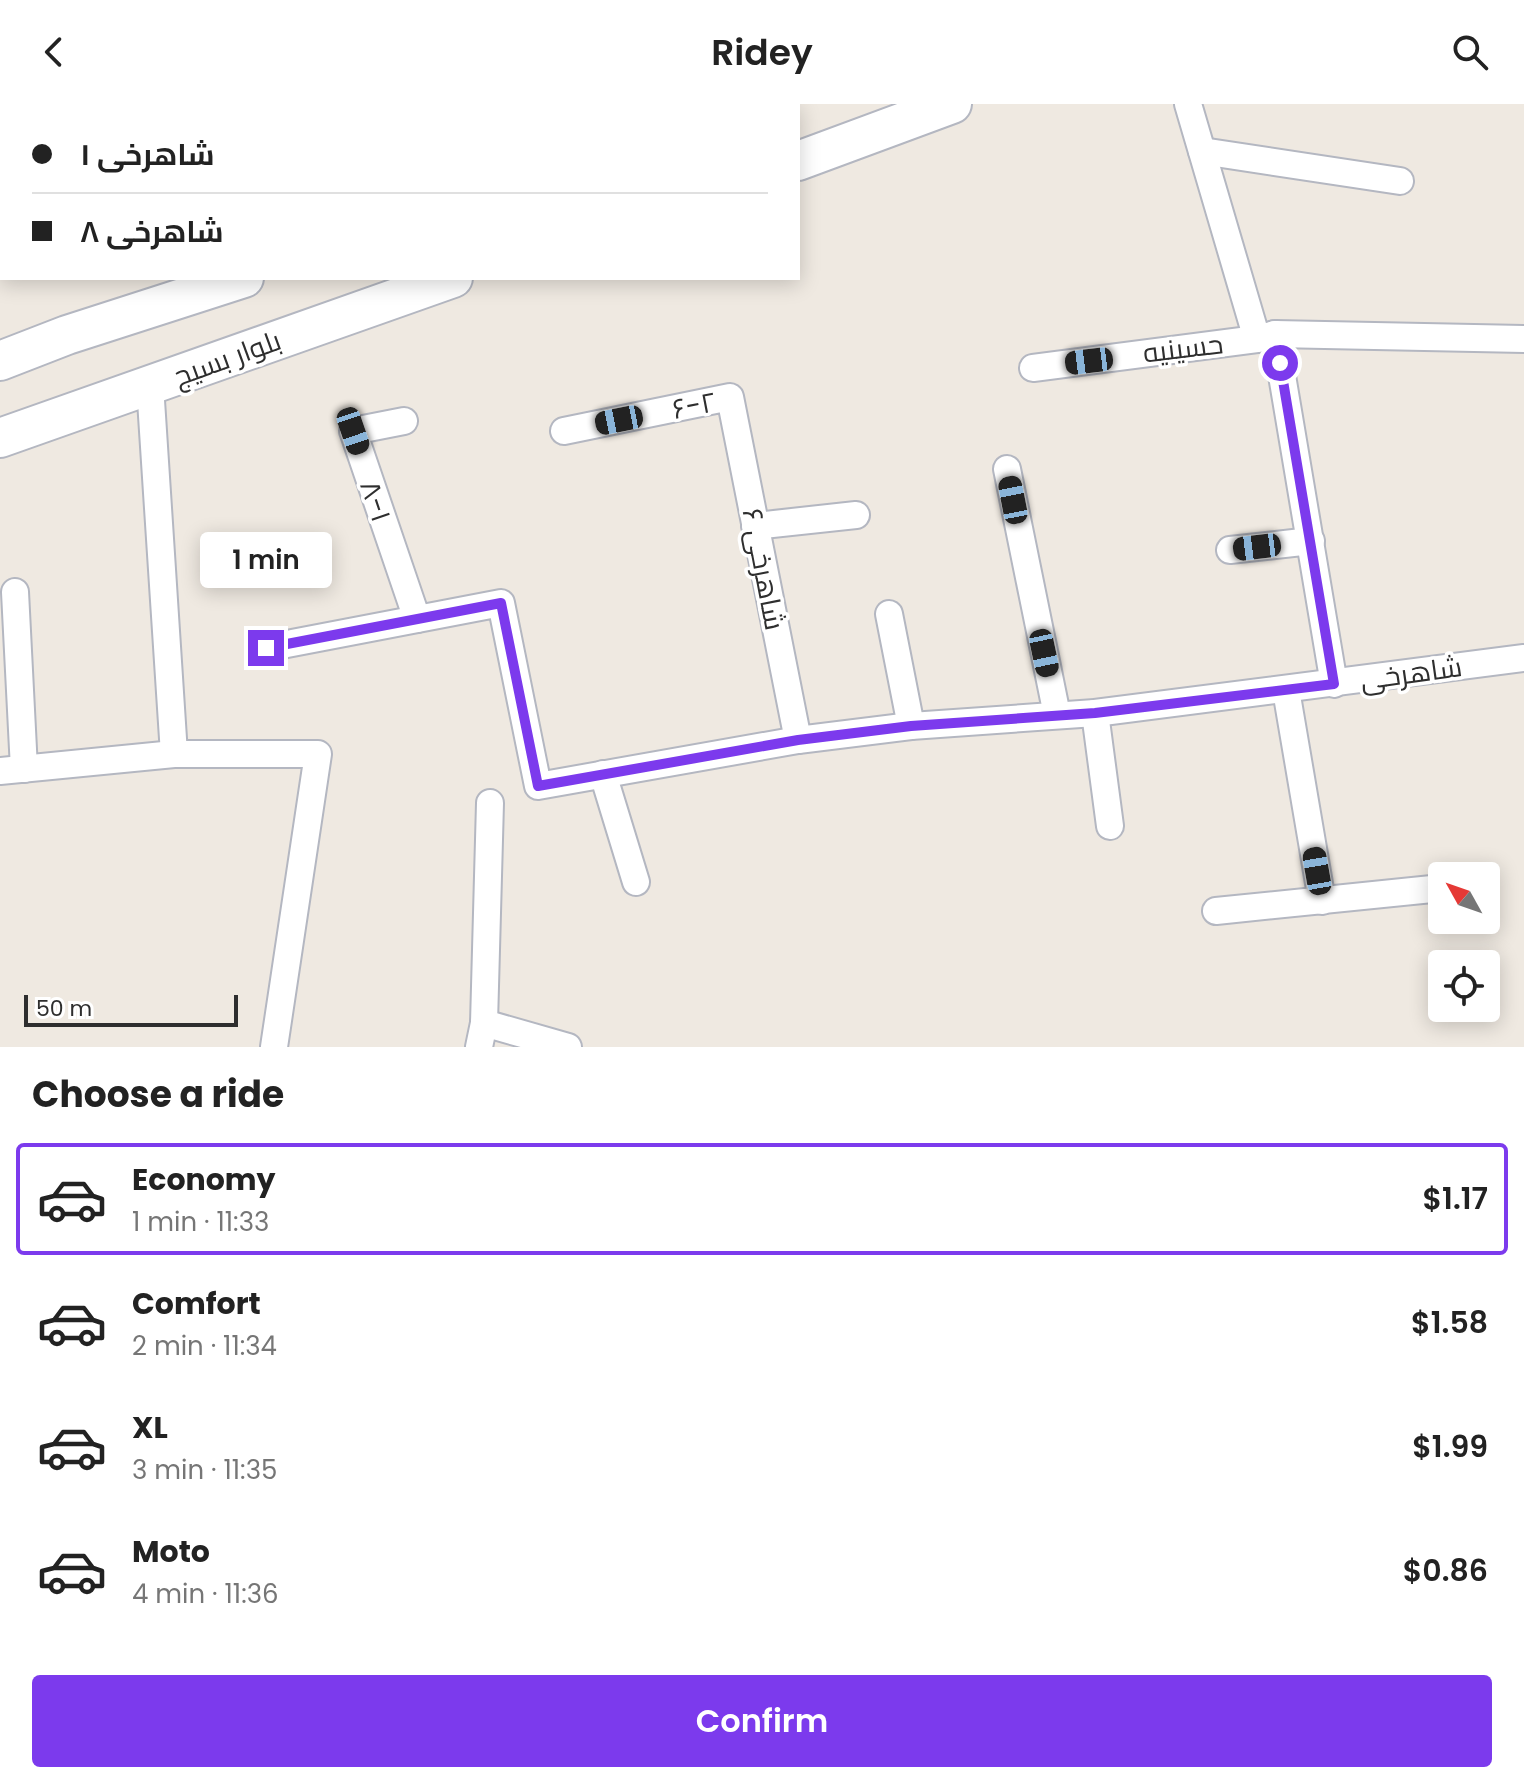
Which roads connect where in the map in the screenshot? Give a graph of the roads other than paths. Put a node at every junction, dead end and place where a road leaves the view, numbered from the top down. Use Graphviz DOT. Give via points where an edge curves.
graph roads {
  1 [pos="952,104"];
  2 [pos="1188,104"];
  3 [pos="1202,151"];
  4 [pos="800,160"];
  5 [pos="1400,181"];
  6 [pos="234,280"];
  7 [pos="447,280"];
  8 [pos="1266,336"];
  9 [pos="1524,339"];
  10 [pos="0,361"];
  11 [pos="1033,368"];
  12 [pos="150,385"];
  13 [pos="730,397"];
  14 [pos="404,421"];
  15 [pos="564,431"];
  16 [pos="0,438"];
  17 [pos="1007,469"];
  18 [pos="856,515"];
  19 [pos="755,526"];
  20 [pos="1311,541"];
  21 [pos="1230,550"];
  22 [pos="15,592"];
  23 [pos="889,614"];
  24 [pos="417,619"];
  25 [pos="266,648"];
  26 [pos="1524,658"];
  27 [pos="1334,684"];
  28 [pos="1286,690"];
  29 [pos="1095,713"];
  30 [pos="1057,715"];
  31 [pos="911,726"];
  32 [pos="798,740"];
  33 [pos="174,754"];
  34 [pos="12,770"];
  35 [pos="603,774"];
  36 [pos="490,803"];
  37 [pos="1110,826"];
  38 [pos="636,882"];
  39 [pos="1428,889"];
  40 [pos="1322,901"];
  41 [pos="1216,911"];
  42 [pos="482,1035"];
  43 [pos="274,1047"];
  44 [pos="568,1047"];
  1 -- 4 [label="main road"];
  2 -- 3 [label="street"];
  3 -- 5 [label="street"];
  3 -- 8 [label="street"];
  6 -- 10 [label="main road"];
  7 -- 12 [label="main road, بلوار بسیج"];
  8 -- 9 [label="street, حسینیه"];
  8 -- 11 [label="street, حسینیه"];
  8 -- 20 [label="street"];
  12 -- 16 [label="main road, بلوار بسیج"];
  12 -- 33 [label="street"];
  13 -- 15 [label="street, ۶-۲"];
  13 -- 19 [label="street, شاهرخی ۶"];
  14 -- 24 [label="street, ۸-۱" via="353,431"];
  17 -- 30 [label="street"];
  18 -- 19 [label="street"];
  19 -- 32 [label="street, شاهرخی ۶"];
  20 -- 21 [label="street"];
  20 -- 27 [label="street"];
  22 -- 34 [label="street"];
  23 -- 31 [label="street"];
  24 -- 25 [label="street"];
  24 -- 35 [label="street, شاهرخی" via="501,603 538,786"];
  26 -- 27 [label="street, شاهرخی"];
  27 -- 28 [label="street, شاهرخی"];
  28 -- 29 [label="street, شاهرخی"];
  28 -- 40 [label="street"];
  29 -- 30 [label="street, شاهرخی"];
  29 -- 37 [label="street"];
  30 -- 31 [label="street, شاهرخی"];
  31 -- 32 [label="street, شاهرخی"];
  32 -- 35 [label="street, شاهرخی"];
  33 -- 34 [label="street"];
  33 -- 43 [label="street" via="318,754"];
  35 -- 38 [label="street"];
  36 -- 42 [label="street"];
  39 -- 40 [label="street"];
  40 -- 41 [label="street"];
  42 -- 44 [label="street"];
}
